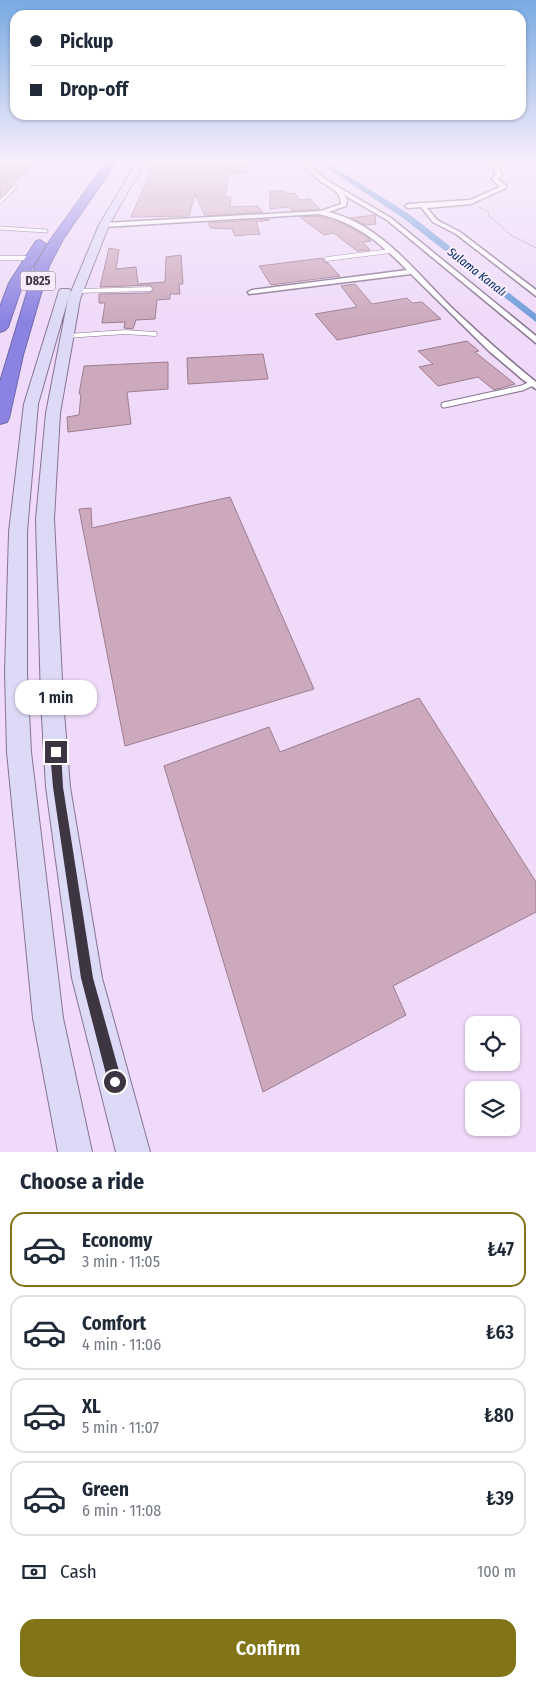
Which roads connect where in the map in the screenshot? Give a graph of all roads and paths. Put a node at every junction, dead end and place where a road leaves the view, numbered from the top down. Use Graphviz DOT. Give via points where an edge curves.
graph roads {
  1 [pos="75,214"];
  2 [pos="97,214"];
  3 [pos="111,214"];
  4 [pos="292,214"];
  5 [pos="328,214"];
  6 [pos="379,214"];
  7 [pos="429,214"];
  8 [pos="488,214"];
  9 [pos="104,225"];
  10 [pos="49,227"];
  11 [pos="0,228"];
  12 [pos="536,248"];
  13 [pos="390,251"];
  14 [pos="0,258"];
  15 [pos="32,258"];
  16 [pos="327,259"];
  17 [pos="410,272"];
  18 [pos="150,289"];
  19 [pos="78,291"];
  20 [pos="252,292"];
  21 [pos="536,294"];
  22 [pos="0,327"];
  23 [pos="155,334"];
  24 [pos="67,336"];
  25 [pos="536,340"];
  26 [pos="534,385"];
  27 [pos="444,405"];
  28 [pos="0,418"];
  29 [pos="75,1152"];
  30 [pos="133,1152"];
  1 -- 28 [label="highway, D825" via="42,266"];
  2 -- 29 [label="main road" via="69,278 31,404 18,532 16,673 19,752 48,1018"];
  3 -- 9 [label="main road"];
  4 -- 9 [label="street"];
  5 -- 13 [label="street" via="347,219 375,236"];
  6 -- 25 [label="street"];
  7 -- 21 [label="street"];
  8 -- 12 [label="path" via="511,235"];
  9 -- 19 [label="main road"];
  10 -- 11 [label="lane"];
  10 -- 15 [label="highway, D825"];
  13 -- 16 [label="lane"];
  13 -- 17 [label="street"];
  14 -- 15 [label="lane"];
  15 -- 22 [label="highway, D825" via="16,283"];
  17 -- 20 [label="street"];
  17 -- 26 [label="street"];
  18 -- 19 [label="lane"];
  19 -- 24 [label="main road"];
  23 -- 24 [label="lane" via="125,332"];
  24 -- 30 [label="main road" via="53,413 45,520 58,787 87,978"];
  26 -- 27 [label="lane"];
}
